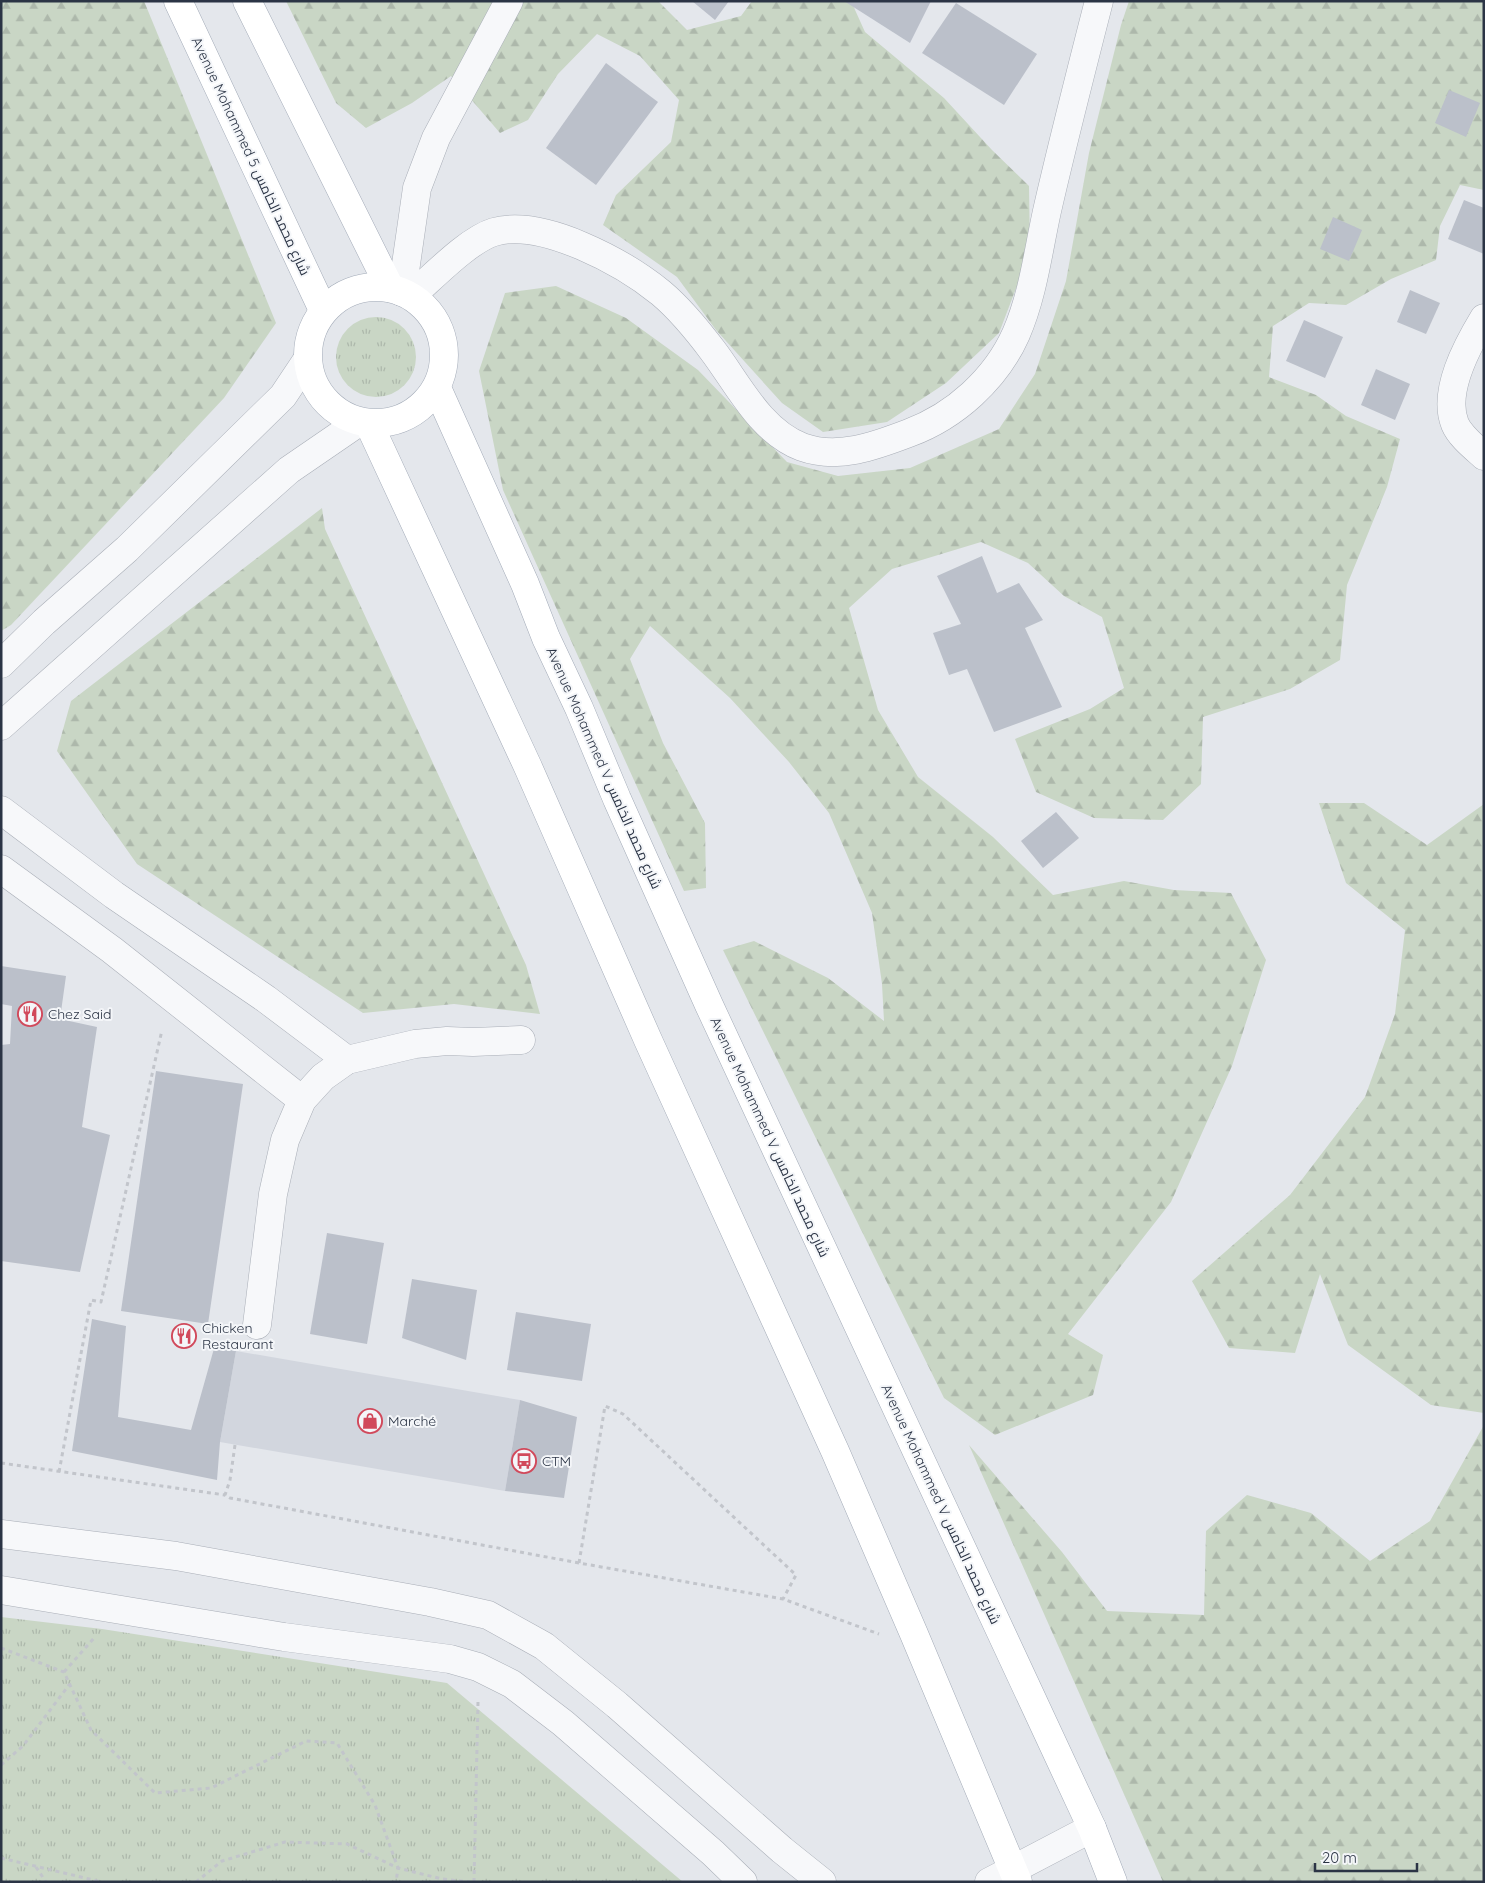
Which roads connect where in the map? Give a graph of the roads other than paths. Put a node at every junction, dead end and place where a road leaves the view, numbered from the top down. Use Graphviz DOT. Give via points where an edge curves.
graph roads {
  1 [pos="178,1"];
  2 [pos="247,1"];
  3 [pos="509,1"];
  4 [pos="1099,1"];
  5 [pos="401,292"];
  6 [pos="323,310"];
  7 [pos="1484,318"];
  8 [pos="307,360"];
  9 [pos="437,388"];
  10 [pos="364,423"];
  11 [pos="1484,456"];
  12 [pos="1,664"];
  13 [pos="1,726"];
  14 [pos="1,810"];
  15 [pos="1,868"];
  16 [pos="521,1040"];
  17 [pos="347,1060"];
  18 [pos="302,1100"];
  19 [pos="257,1325"];
  20 [pos="1,1534"];
  21 [pos="1,1590"];
  22 [pos="1092,1828"];
  23 [pos="1007,1878"];
  24 [pos="743,1882"];
  25 [pos="822,1882"];
  26 [pos="1113,1882"];
  1 -- 6 [label="main road, Avenue Mohammed 5 شارع محمد الخامس"];
  2 -- 5 [label="main road"];
  3 -- 5 [label="street" via="436,138 417,188"];
  4 -- 5 [label="street" via="1031,291 1016,335 998,365 970,396 946,416 916,431 846,452 803,447 786,439 762,417 712,349 662,294 603,256 566,239 528,230 497,231 482,237"];
  5 -- 6 [label="main road" via="366,287 342,294"];
  5 -- 9 [label="main road" via="431,313 443,337 445,363"];
  6 -- 8 [label="main road" via="310,333"];
  7 -- 11 [label="street" via="1450,395 1456,425"];
  8 -- 10 [label="main road" via="315,387 334,409"];
  8 -- 12 [label="street" via="283,396 127,549"];
  9 -- 10 [label="main road" via="420,409 396,422"];
  9 -- 22 [label="main road, Avenue Mohammed V شارع محمد الخامس" via="709,1005"];
  10 -- 13 [label="street" via="289,470"];
  10 -- 23 [label="main road" via="528,767 835,1451 921,1649"];
  14 -- 17 [label="street" via="114,896 266,999"];
  15 -- 18 [label="street" via="112,950"];
  16 -- 17 [label="street" via="415,1044"];
  17 -- 18 [label="street" via="323,1076"];
  18 -- 19 [label="street" via="285,1140 273,1194"];
  20 -- 25 [label="street" via="176,1556 488,1615 544,1646"];
  21 -- 24 [label="street" via="478,1667 512,1684 563,1723"];
  22 -- 23 [label="street"];
  22 -- 26 [label="main road, Avenue Mohammed V شارع محمد الخامس"];
}
